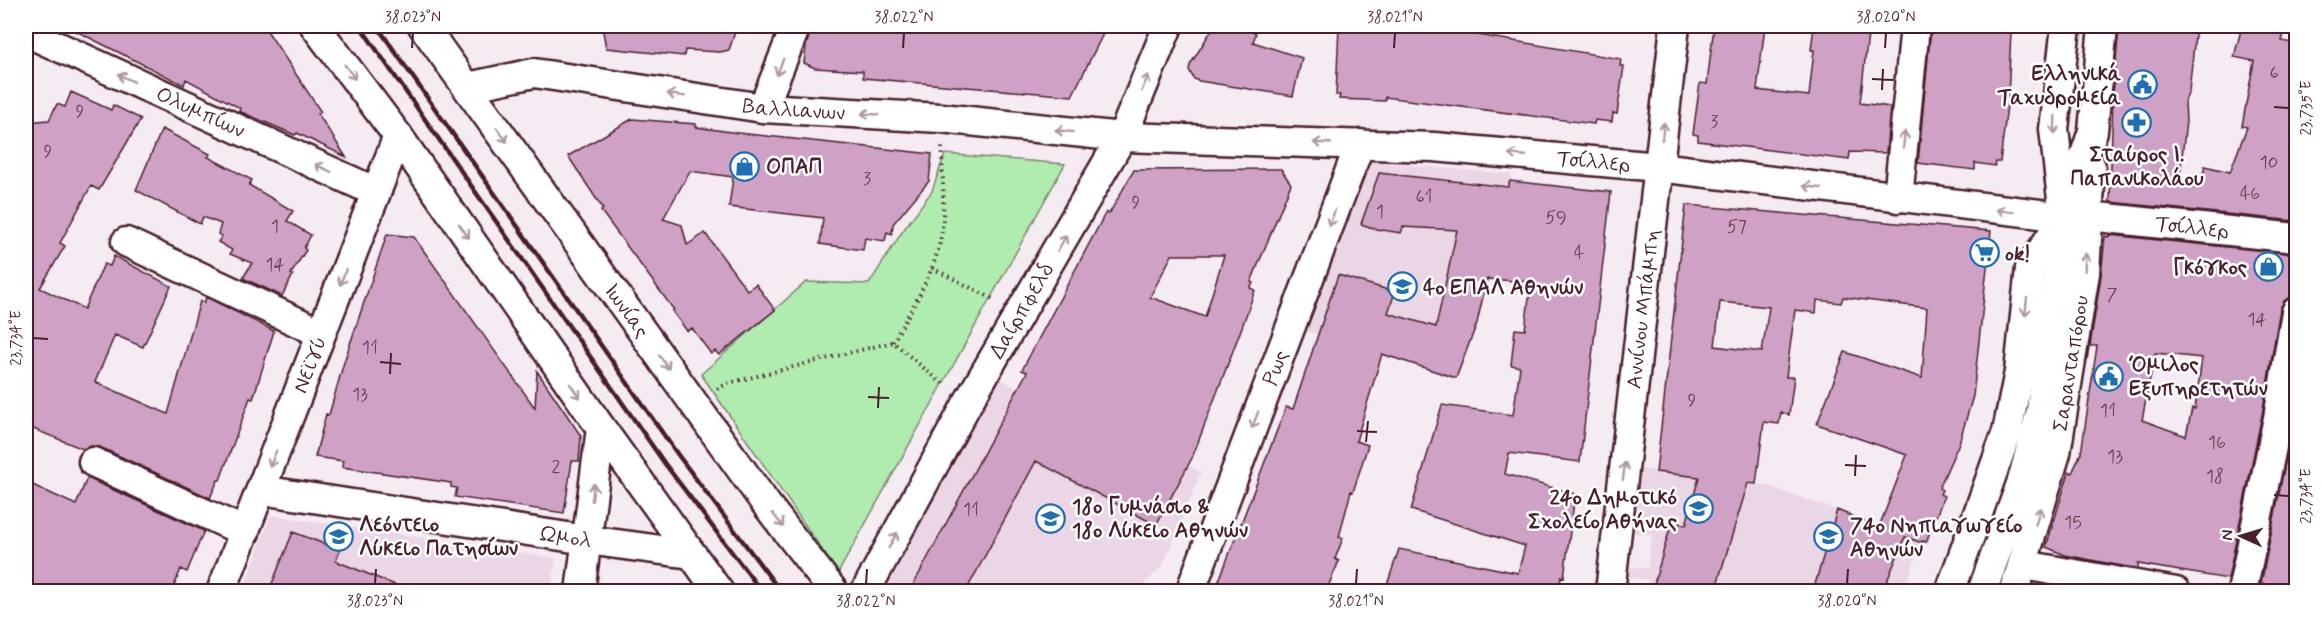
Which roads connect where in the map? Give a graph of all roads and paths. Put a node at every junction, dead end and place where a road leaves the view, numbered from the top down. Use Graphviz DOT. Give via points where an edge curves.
graph roads {
  1 [pos="315,26"];
  2 [pos="423,26"];
  3 [pos="796,26"];
  4 [pos="1168,26"];
  5 [pos="1675,26"];
  6 [pos="1915,26"];
  7 [pos="2066,26"];
  8 [pos="2103,26"];
  9 [pos="26,32"];
  10 [pos="468,87"];
  11 [pos="764,108"];
  12 [pos="941,118"];
  13 [pos="398,136"];
  14 [pos="1122,137"];
  15 [pos="1360,144"];
  16 [pos="1659,167"];
  17 [pos="376,192"];
  18 [pos="1898,198"];
  19 [pos="2076,216"];
  20 [pos="2296,238"];
  21 [pos="126,242"];
  22 [pos="932,268"];
  23 [pos="2296,312"];
  24 [pos="1021,313"];
  25 [pos="321,333"];
  26 [pos="893,342"];
  27 [pos="692,401"];
  28 [pos="966,404"];
  29 [pos="601,428"];
  30 [pos="93,462"];
  31 [pos="261,490"];
  32 [pos="245,531"];
  33 [pos="588,540"];
  34 [pos="691,554"];
  35 [pos="2024,565"];
  36 [pos="221,591"];
  37 [pos="580,591"];
  38 [pos="719,591"];
  39 [pos="834,591"];
  40 [pos="865,591"];
  41 [pos="1190,591"];
  42 [pos="1610,591"];
  43 [pos="1950,591"];
  44 [pos="1982,591"];
  45 [pos="2014,591"];
  46 [pos="2176,591"];
  47 [pos="2241,591"];
  1 -- 13 [label="street, one-way"];
  2 -- 10 [label="street, Ιωνίας"];
  3 -- 11 [label="street, one-way"];
  14 -- 4 [label="street, Δαίρπφελδ, one-way"];
  16 -- 5 [label="street, Αννίνου Μπάμπη, one-way"];
  18 -- 6 [label="street, one-way"];
  7 -- 19 [label="street, Σαρανταπόρου, one-way" via="2054,129"];
  8 -- 19 [label="street, Σαρανταπόρου" via="2093,131"];
  17 -- 9 [label="street, Ολυμπίων, one-way"];
  11 -- 10 [label="street, Βαλλιανων, one-way" via="534,73"];
  10 -- 27 [label="street, Ιωνίας, one-way"];
  12 -- 11 [label="street, Βαλλιανων, one-way"];
  14 -- 12 [label="street, Βαλλιανων, one-way"];
  12 -- 22 [label="path" via="943,226"];
  13 -- 17 [label="street, Νεϊγύ"];
  13 -- 29 [label="street, one-way"];
  15 -- 14 [label="street, Τσίλλερ, one-way"];
  24 -- 14 [label="street, Δαίρπφελδ, one-way"];
  16 -- 15 [label="street, Τσίλλερ, one-way"];
  15 -- 41 [label="street, Ρως, one-way"];
  18 -- 16 [label="street, Τσίλλερ, one-way"];
  42 -- 16 [label="street, Αννίνου Μπάμπη, one-way"];
  17 -- 25 [label="street, Νεϊγύ, one-way"];
  19 -- 18 [label="street, Τσίλλερ, one-way"];
  19 -- 20 [label="street, Τσίλλερ"];
  35 -- 19 [label="street, Σαρανταπόρου, one-way" via="2056,453 2085,273"];
  19 -- 43 [label="street, one-way" via="2030,268 2019,372 2007,432"];
  19 -- 44 [label="street, Σαρανταπόρου" via="2041,411 2022,482"];
  21 -- 25 [label="street"];
  22 -- 24 [label="path"];
  22 -- 26 [label="path"];
  23 -- 47 [label="street"];
  24 -- 28 [label="street, Δαίρπφελδ"];
  25 -- 31 [label="street, Νεϊγύ, one-way"];
  26 -- 27 [label="path" via="729,383"];
  26 -- 28 [label="path"];
  27 -- 39 [label="street, Ιωνίας, one-way"];
  40 -- 28 [label="street, Δαίρπφελδ, one-way"];
  33 -- 29 [label="street, one-way"];
  29 -- 34 [label="street"];
  30 -- 32 [label="street"];
  31 -- 32 [label="street, Νεϊγύ"];
  31 -- 33 [label="street, Ωμολ"];
  32 -- 36 [label="street, Νεϊγύ"];
  33 -- 34 [label="street, Ωμολ"];
  33 -- 37 [label="street"];
  34 -- 38 [label="street"];
  35 -- 45 [label="street, Σαρανταπόρου"];
  35 -- 46 [label="street"];
}
